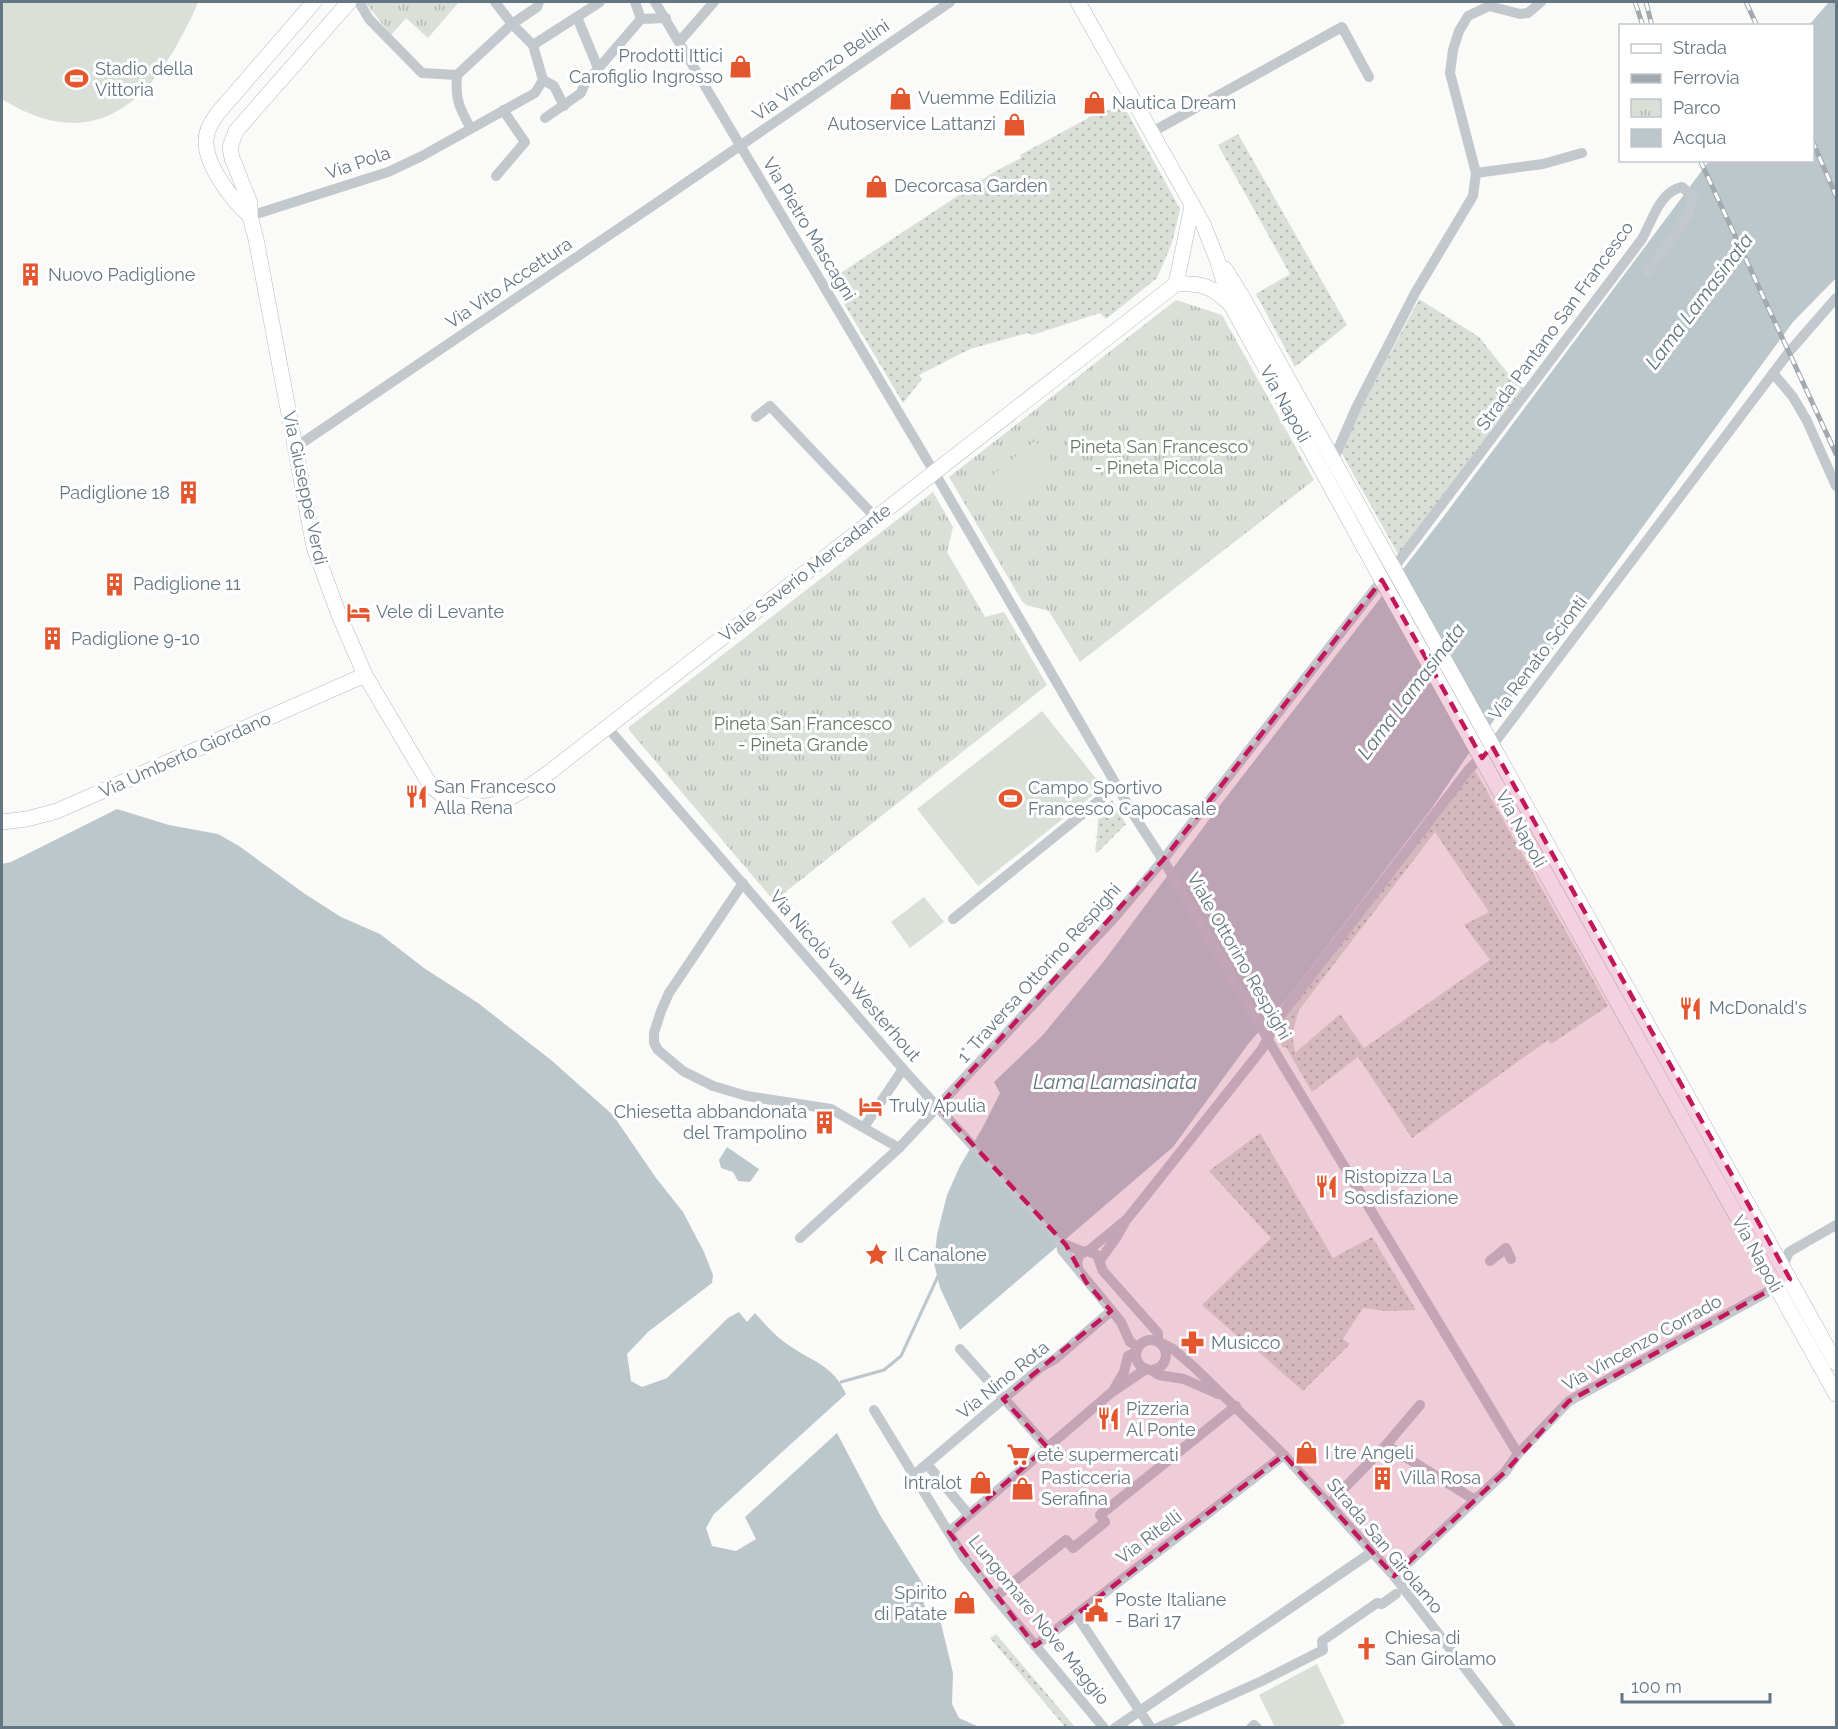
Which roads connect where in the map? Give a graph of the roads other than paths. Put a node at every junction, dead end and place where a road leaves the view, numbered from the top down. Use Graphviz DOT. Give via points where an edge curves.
graph roads {
  1 [pos="315,2"];
  2 [pos="349,2"];
  3 [pos="359,2"];
  4 [pos="495,2"];
  5 [pos="539,2"];
  6 [pos="600,2"];
  7 [pos="634,2"];
  8 [pos="656,2"];
  9 [pos="714,2"];
  10 [pos="950,2"];
  11 [pos="1078,2"];
  12 [pos="1541,2"];
  13 [pos="1488,4"];
  14 [pos="578,17"];
  15 [pos="666,18"];
  16 [pos="641,19"];
  17 [pos="512,24"];
  18 [pos="679,42"];
  19 [pos="533,45"];
  20 [pos="598,68"];
  21 [pos="457,75"];
  22 [pos="1370,77"];
  23 [pos="543,80"];
  24 [pos="564,106"];
  25 [pos="503,110"];
  26 [pos="545,118"];
  27 [pos="470,127"];
  28 [pos="1152,132"];
  29 [pos="740,145"];
  30 [pos="1582,153"];
  31 [pos="1476,173"];
  32 [pos="496,176"];
  33 [pos="1192,206"];
  34 [pos="250,216"];
  35 [pos="1217,259"];
  36 [pos="1648,271"];
  37 [pos="1176,284"];
  38 [pos="1836,298"];
  39 [pos="1231,305"];
  40 [pos="1773,373"];
  41 [pos="756,417"];
  42 [pos="296,447"];
  43 [pos="1333,461"];
  44 [pos="934,473"];
  45 [pos="1836,486"];
  46 [pos="876,518"];
  47 [pos="1387,574"];
  48 [pos="365,675"];
  49 [pos="607,727"];
  50 [pos="1485,748"];
  51 [pos="423,776"];
  52 [pos="1102,798"];
  53 [pos="2,822"];
  54 [pos="1165,863"];
  55 [pos="743,883"];
  56 [pos="953,919"];
  57 [pos="1267,1036"];
  58 [pos="903,1069"];
  59 [pos="940,1109"];
  60 [pos="864,1127"];
  61 [pos="899,1148"];
  62 [pos="1126,1219"];
  63 [pos="1836,1225"];
  64 [pos="800,1238"];
  65 [pos="1061,1243"];
  66 [pos="1086,1252"];
  67 [pos="1511,1259"];
  68 [pos="1490,1261"];
  69 [pos="1100,1263"];
  70 [pos="1079,1270"];
  71 [pos="1787,1273"];
  72 [pos="1776,1287"];
  73 [pos="1111,1311"];
  74 [pos="1160,1342"];
  75 [pos="960,1349"];
  76 [pos="1137,1349"];
  77 [pos="1836,1364"];
  78 [pos="1148,1369"];
  79 [pos="1112,1392"];
  80 [pos="1836,1394"];
  81 [pos="1224,1395"];
  82 [pos="1003,1399"];
  83 [pos="1420,1405"];
  84 [pos="1236,1406"];
  85 [pos="874,1410"];
  86 [pos="1386,1445"];
  87 [pos="1047,1447"];
  88 [pos="1518,1454"];
  89 [pos="1284,1455"];
  90 [pos="927,1464"];
  91 [pos="915,1474"];
  92 [pos="1475,1500"];
  93 [pos="1329,1504"];
  94 [pos="968,1514"];
  95 [pos="949,1532"];
  96 [pos="1372,1552"];
  97 [pos="1394,1576"];
  98 [pos="1396,1594"];
  99 [pos="995,1597"];
  100 [pos="1077,1616"];
  101 [pos="1035,1646"];
  102 [pos="1139,1710"];
  103 [pos="1104,1728"];
  104 [pos="1115,1728"];
  105 [pos="1151,1728"];
  106 [pos="1157,1728"];
  107 [pos="1251,1728"];
  108 [pos="1257,1728"];
  109 [pos="1511,1728"];
  1 -- 34 [label="main road, Via Giuseppe Verdi" via="217,114 208,130 207,153 218,176 238,206"];
  2 -- 34 [label="main road, Via Giuseppe Verdi" via="236,131 230,147 250,203"];
  3 -- 21 [label="street" via="369,19 422,73"];
  4 -- 17 [label="street"];
  5 -- 17 [label="street"];
  6 -- 14 [label="street"];
  7 -- 16 [label="street"];
  8 -- 15 [label="street, Via Pietro Mascagni"];
  9 -- 18 [label="street"];
  10 -- 29 [label="street, Via Vincenzo Bellini"];
  11 -- 28 [label="main road, Via Napoli"];
  12 -- 13 [label="street" via="1528,13 1520,14"];
  13 -- 31 [label="street" via="1468,16 1459,31 1450,73"];
  14 -- 19 [label="street"];
  14 -- 20 [label="street"];
  15 -- 16 [label="street"];
  15 -- 18 [label="street, Via Pietro Mascagni"];
  16 -- 20 [label="street"];
  17 -- 19 [label="street"];
  17 -- 21 [label="street"];
  18 -- 29 [label="street, Via Pietro Mascagni"];
  19 -- 23 [label="street"];
  20 -- 24 [label="street" via="581,93"];
  21 -- 27 [label="street" via="457,104"];
  22 -- 28 [label="street" via="1342,27"];
  23 -- 24 [label="street" via="554,86"];
  23 -- 25 [label="street, Via Pola" via="535,93"];
  24 -- 26 [label="street"];
  25 -- 27 [label="street, Via Pola"];
  25 -- 32 [label="street" via="525,142"];
  27 -- 34 [label="street, Via Pola" via="387,172"];
  28 -- 33 [label="main road, Via Napoli"];
  29 -- 42 [label="street, Via Vito Accettura"];
  29 -- 44 [label="street, Via Pietro Mascagni"];
  30 -- 31 [label="street" via="1543,164"];
  31 -- 43 [label="street" via="1473,196 1415,293"];
  33 -- 35 [label="main road, Via Napoli"];
  33 -- 37 [label="main road"];
  34 -- 42 [label="main road, Via Giuseppe Verdi"];
  35 -- 39 [label="main road, Via Napoli"];
  35 -- 43 [label="main road, Via Napoli" via="1243,298"];
  36 -- 47 [label="street, Strada Pantano San Francesco" via="1689,214 1693,198 1682,187 1664,197 1642,239"];
  37 -- 39 [label="main road" via="1208,287"];
  37 -- 44 [label="main road, Viale Saverio Mercadante"];
  38 -- 40 [label="street, Via Renato Scionti"];
  39 -- 47 [label="main road, Via Napoli"];
  40 -- 45 [label="street" via="1798,405"];
  40 -- 50 [label="street, Via Renato Scionti"];
  41 -- 46 [label="street" via="770,406"];
  42 -- 48 [label="main road, Via Giuseppe Verdi" via="314,547"];
  43 -- 47 [label="main road, Via Napoli"];
  44 -- 46 [label="main road, Viale Saverio Mercadante"];
  44 -- 54 [label="street, Viale Ottorino Respighi"];
  46 -- 49 [label="main road, Viale Saverio Mercadante"];
  47 -- 50 [label="main road, Via Napoli"];
  47 -- 54 [label="street"];
  48 -- 51 [label="main road, Via Giuseppe Verdi"];
  48 -- 53 [label="main road, Via Umberto Giordano" via="57,811"];
  49 -- 51 [label="main road, Viale Saverio Mercadante" via="541,779 500,804 459,804 435,790"];
  49 -- 55 [label="street, Via Nicolò van Westerhout"];
  50 -- 57 [label="street, Via Renato Scionti"];
  50 -- 71 [label="main road, Via Napoli"];
  50 -- 72 [label="main road, Via Napoli"];
  52 -- 56 [label="street"];
  54 -- 57 [label="street, Viale Ottorino Respighi"];
  54 -- 59 [label="street, 1° Traversa Ottorino Respighi"];
  55 -- 58 [label="street, Via Nicolò van Westerhout"];
  55 -- 60 [label="street" via="669,993 654,1043 684,1071 714,1086 747,1096 831,1109"];
  57 -- 62 [label="street, Via Renato Scionti" via="1181,1153"];
  57 -- 88 [label="street, Viale Ottorino Respighi"];
  58 -- 59 [label="street, Via Nicolò van Westerhout"];
  58 -- 60 [label="street"];
  59 -- 61 [label="street, 1° Traversa Ottorino Respighi"];
  59 -- 65 [label="street, Via Nicolò van Westerhout"];
  60 -- 61 [label="street"];
  61 -- 64 [label="street, 1° Traversa Ottorino Respighi"];
  62 -- 66 [label="street"];
  62 -- 69 [label="street"];
  63 -- 71 [label="street" via="1789,1252"];
  65 -- 66 [label="street, Via Nicolò van Westerhout"];
  65 -- 70 [label="street, Via Nicolò van Westerhout" via="1062,1250"];
  66 -- 69 [label="street, Via Nicolò van Westerhout" via="1097,1254"];
  66 -- 70 [label="street" via="1077,1260"];
  67 -- 68 [label="street" via="1507,1247"];
  69 -- 70 [label="street" via="1094,1274"];
  69 -- 74 [label="street, Via Nicolò van Westerhout" via="1158,1332"];
  70 -- 73 [label="street, Via Nicolò van Westerhout"];
  71 -- 72 [label="street, Via Vincenzo Corrado"];
  71 -- 77 [label="main road, Via Napoli"];
  72 -- 80 [label="main road, Via Napoli"];
  72 -- 88 [label="street, Via Vincenzo Corrado" via="1569,1401"];
  73 -- 76 [label="street, Via Nicolò van Westerhout"];
  73 -- 82 [label="street, Via Nino Rota"];
  74 -- 76 [label="street" via="1149,1340"];
  74 -- 78 [label="street" via="1166,1351 1165,1360 1160,1368"];
  74 -- 81 [label="street, Strada San Girolamo"];
  75 -- 82 [label="street"];
  76 -- 78 [label="street, Via Nicolò van Westerhout" via="1137,1360"];
  76 -- 79 [label="street" via="1128,1356"];
  78 -- 79 [label="street"];
  78 -- 81 [label="street"];
  79 -- 87 [label="street"];
  81 -- 84 [label="street, Strada San Girolamo"];
  82 -- 87 [label="street"];
  82 -- 90 [label="street, Via Nino Rota"];
  83 -- 86 [label="street"];
  84 -- 89 [label="street, Strada San Girolamo"];
  84 -- 99 [label="street" via="1100,1515 1105,1522 1073,1548 1066,1540"];
  85 -- 91 [label="street, Lungomare Nove Maggio"];
  86 -- 92 [label="street"];
  86 -- 93 [label="street"];
  87 -- 94 [label="street"];
  88 -- 92 [label="street, Via Vincenzo Corrado" via="1506,1472"];
  89 -- 93 [label="street, Strada San Girolamo"];
  89 -- 100 [label="street, Via Ritelli"];
  90 -- 91 [label="street, Via Nino Rota"];
  90 -- 94 [label="street"];
  91 -- 95 [label="street, Lungomare Nove Maggio"];
  92 -- 97 [label="street, Via Vincenzo Corrado"];
  93 -- 96 [label="street, Strada San Girolamo"];
  94 -- 95 [label="street"];
  95 -- 99 [label="street, Lungomare Nove Maggio"];
  96 -- 97 [label="street, Strada San Girolamo"];
  96 -- 102 [label="street"];
  97 -- 109 [label="street, Strada San Girolamo"];
  98 -- 106 [label="street" via="1322,1641 1323,1650"];
  99 -- 101 [label="street, Lungomare Nove Maggio"];
  100 -- 101 [label="street, Via Ritelli"];
  100 -- 102 [label="street"];
  101 -- 103 [label="street, Lungomare Nove Maggio"];
  102 -- 104 [label="street"];
  102 -- 105 [label="street"];
  107 -- 108 [label="street"];
}
